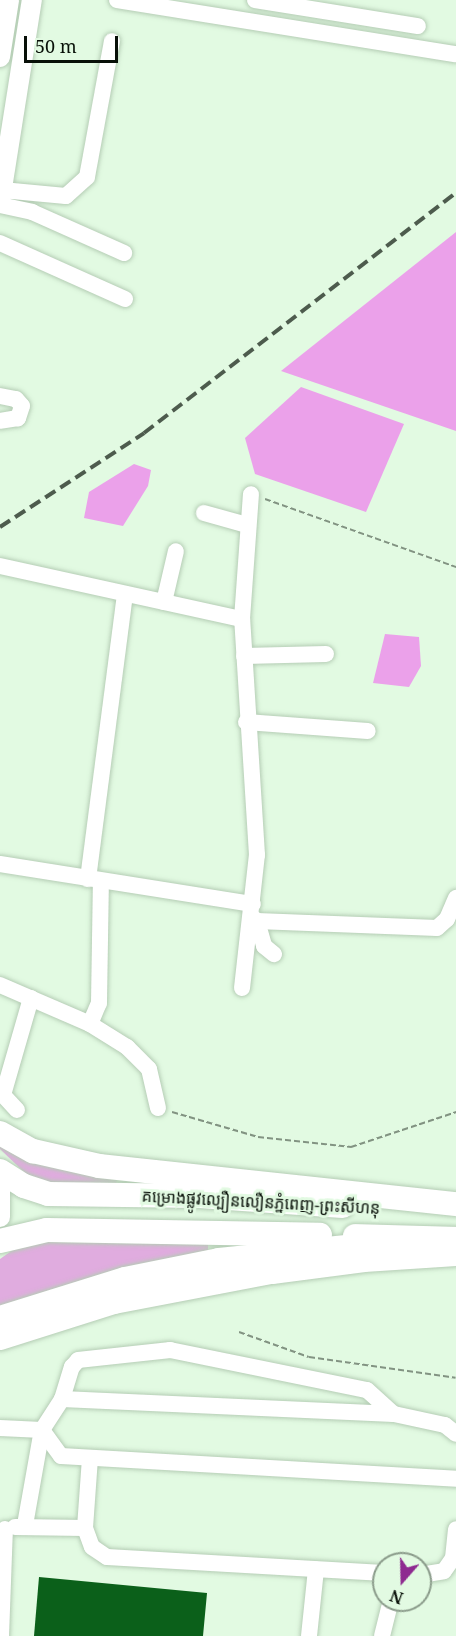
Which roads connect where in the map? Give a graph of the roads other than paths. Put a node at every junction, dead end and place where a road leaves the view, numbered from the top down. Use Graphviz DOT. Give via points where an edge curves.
graph roads {
  1 [pos="9,0"];
  2 [pos="32,0"];
  3 [pos="117,0"];
  4 [pos="255,0"];
  5 [pos="418,26"];
  6 [pos="112,41"];
  7 [pos="456,54"];
  8 [pos="0,57"];
  9 [pos="1,198"];
  10 [pos="0,243"];
  11 [pos="124,253"];
  12 [pos="125,299"];
  13 [pos="0,396"];
  14 [pos="0,421"];
  15 [pos="251,494"];
  16 [pos="204,513"];
  17 [pos="247,525"];
  18 [pos="176,551"];
  19 [pos="0,566"];
  20 [pos="125,594"];
  21 [pos="164,602"];
  22 [pos="242,619"];
  23 [pos="326,654"];
  24 [pos="244,656"];
  25 [pos="246,722"];
  26 [pos="368,730"];
  27 [pos="0,864"];
  28 [pos="95,880"];
  29 [pos="456,898"];
  30 [pos="254,914"];
  31 [pos="274,954"];
  32 [pos="0,985"];
  33 [pos="242,988"];
  34 [pos="31,998"];
  35 [pos="90,1024"];
  36 [pos="158,1108"];
  37 [pos="17,1110"];
  38 [pos="0,1133"];
  39 [pos="0,1171"];
  40 [pos="0,1190"];
  41 [pos="456,1204"];
  42 [pos="456,1214"];
  43 [pos="0,1217"];
  44 [pos="456,1240"];
  45 [pos="0,1241"];
  46 [pos="456,1254"];
  47 [pos="0,1318"];
  48 [pos="0,1338"];
  49 [pos="62,1399"];
  50 [pos="394,1414"];
  51 [pos="3,1428"];
  52 [pos="42,1430"];
  53 [pos="456,1434"];
  54 [pos="90,1458"];
  55 [pos="456,1479"];
  56 [pos="25,1525"];
  57 [pos="85,1528"];
  58 [pos="456,1529"];
  59 [pos="3,1531"];
  60 [pos="455,1558"];
  61 [pos="316,1569"];
  62 [pos="372,1572"];
  63 [pos="432,1573"];
  64 [pos="388,1612"];
  65 [pos="1,1636"];
  66 [pos="309,1636"];
  67 [pos="382,1636"];
  1 -- 8 [label="main road"];
  2 -- 9 [label="main road"];
  3 -- 7 [label="street"];
  4 -- 5 [label="street"];
  6 -- 9 [label="street" via="87,177 66,196"];
  9 -- 11 [label="street"];
  10 -- 12 [label="street"];
  13 -- 14 [label="street" via="16,399 22,406 18,418"];
  15 -- 17 [label="street"];
  16 -- 17 [label="street"];
  17 -- 22 [label="street"];
  18 -- 21 [label="street"];
  19 -- 20 [label="street"];
  20 -- 21 [label="street"];
  20 -- 28 [label="street"];
  21 -- 22 [label="street"];
  22 -- 24 [label="street"];
  23 -- 24 [label="street"];
  24 -- 25 [label="street"];
  25 -- 26 [label="street"];
  25 -- 30 [label="street" via="257,855"];
  27 -- 28 [label="street"];
  28 -- 30 [label="street"];
  28 -- 35 [label="street" via="99,1003"];
  29 -- 30 [label="street" via="447,919 437,928"];
  30 -- 31 [label="street" via="264,946"];
  30 -- 33 [label="street"];
  32 -- 34 [label="street"];
  34 -- 35 [label="street"];
  34 -- 37 [label="street" via="3,1095"];
  35 -- 36 [label="street" via="127,1047 149,1069"];
  38 -- 41 [label="highway" via="33,1150 99,1166"];
  39 -- 42 [label="highway, គម្រោងផ្លូវល្បឿនលឿនភ្នំពេញ-ព្រះសីហនុ" via="24,1186 48,1194 200,1196"];
  40 -- 43 [label="main road"];
  44 -- 45 [label="highway, គម្រោងផ្លូវល្បឿនលឿនភ្នំពេញ-ព្រះសីហនុ" via="47,1230"];
  44 -- 47 [label="highway" via="326,1247 219,1260 125,1279"];
  46 -- 48 [label="highway" via="272,1272 114,1302"];
  49 -- 50 [label="street"];
  49 -- 50 [label="street" via="78,1360 170,1350 367,1390"];
  49 -- 52 [label="street"];
  50 -- 53 [label="street" via="446,1425"];
  51 -- 52 [label="street"];
  52 -- 54 [label="street" via="61,1456"];
  52 -- 56 [label="street"];
  54 -- 55 [label="street"];
  54 -- 57 [label="street"];
  56 -- 57 [label="street"];
  56 -- 59 [label="street"];
  57 -- 61 [label="street" via="92,1547 107,1557"];
  58 -- 60 [label="street"];
  59 -- 65 [label="street"];
  60 -- 63 [label="street" via="444,1571"];
  61 -- 62 [label="street"];
  61 -- 66 [label="street"];
  64 -- 67 [label="street"];
}
